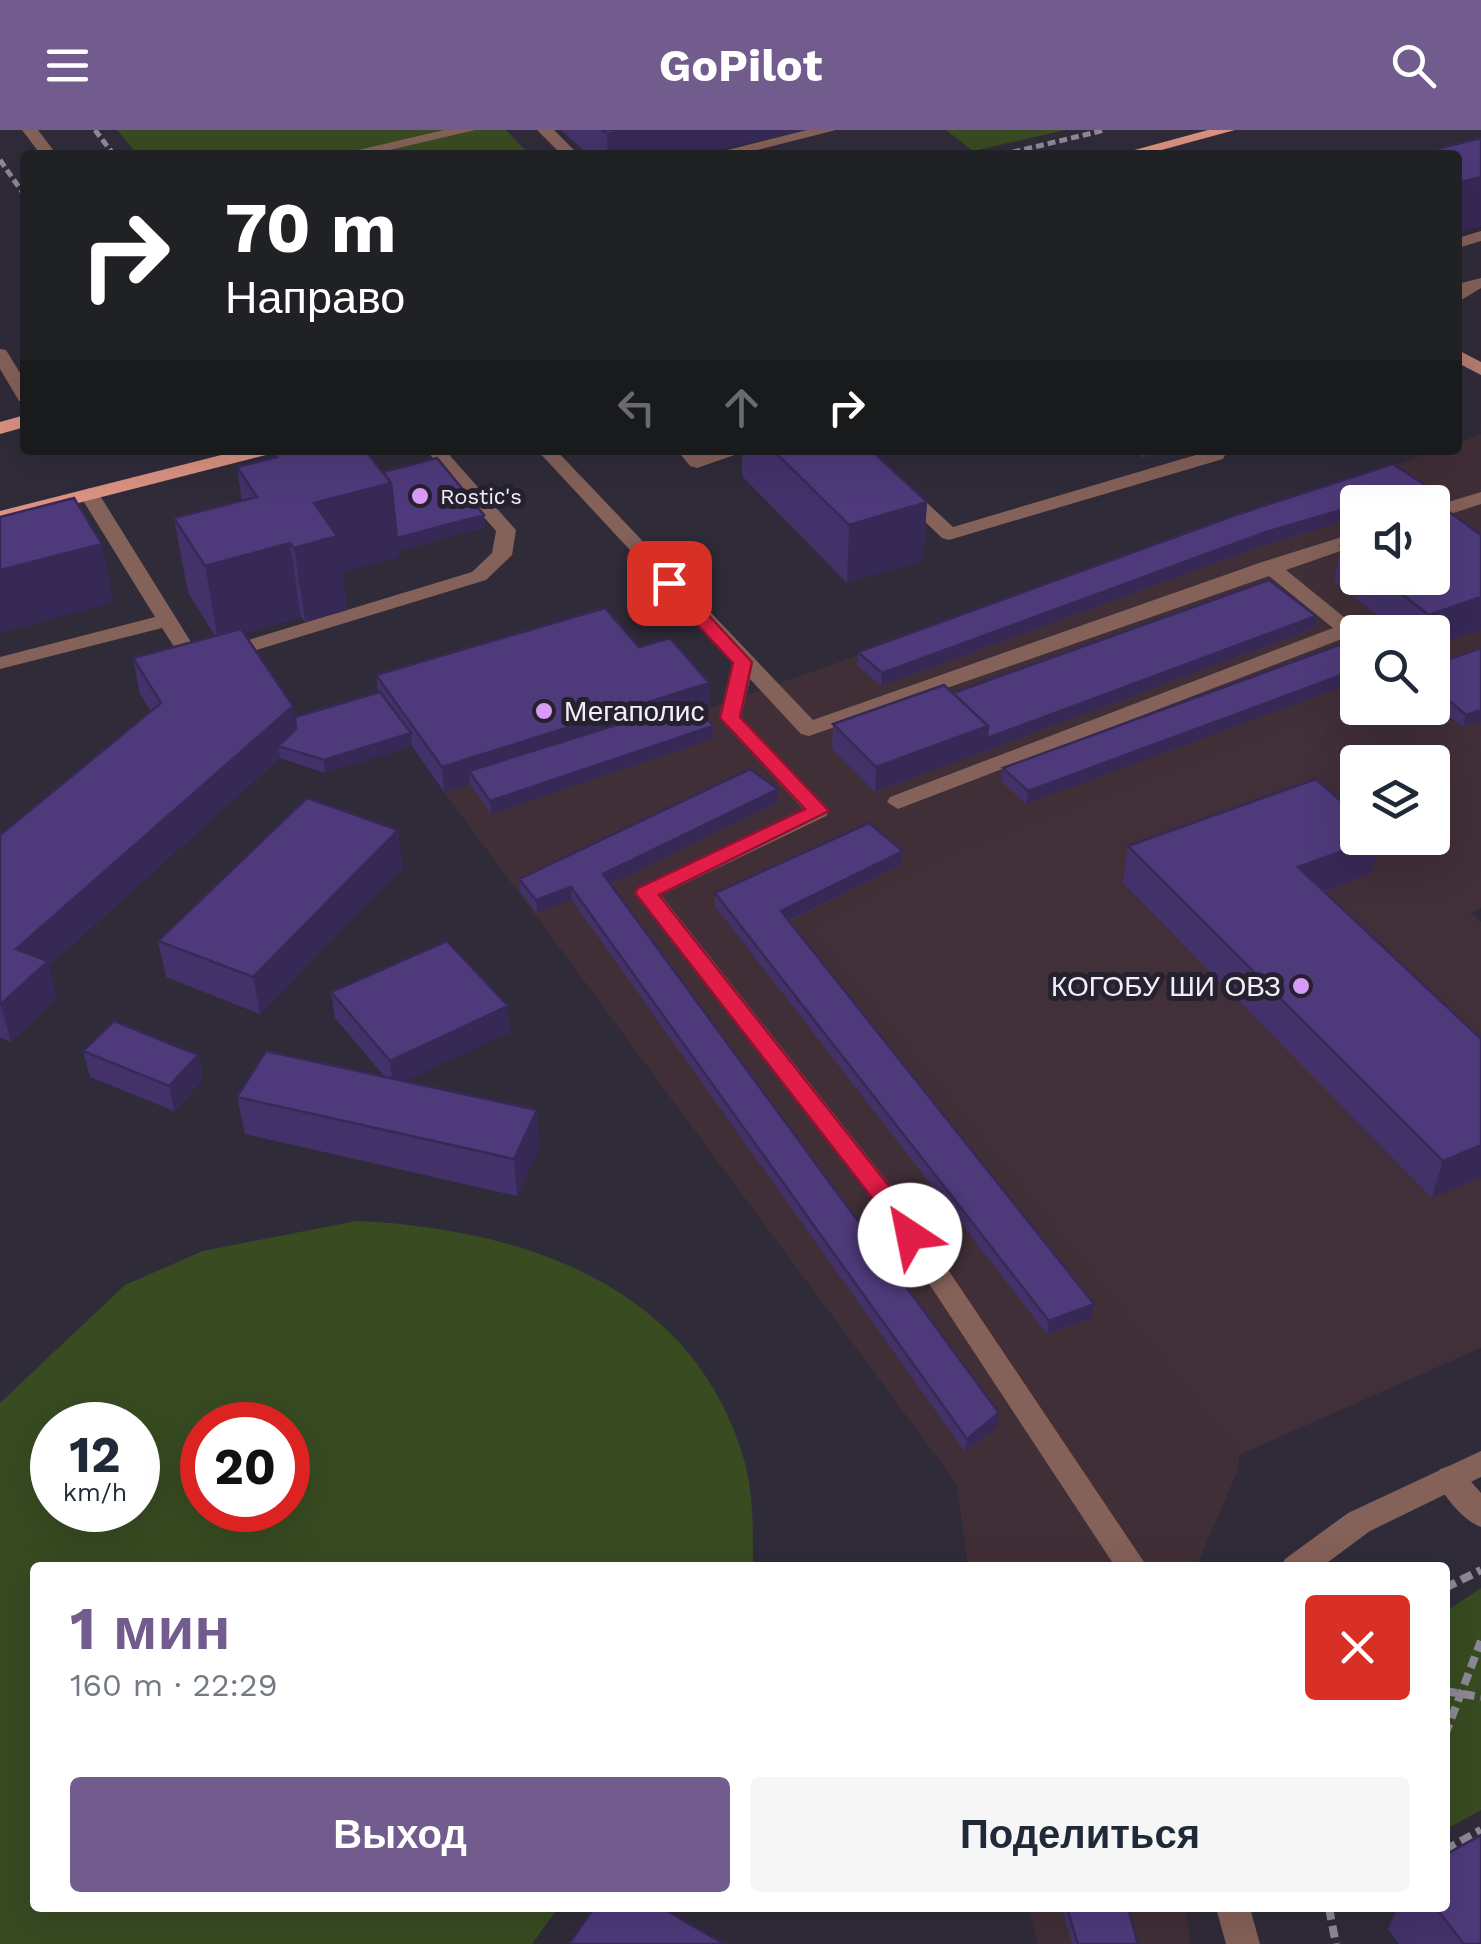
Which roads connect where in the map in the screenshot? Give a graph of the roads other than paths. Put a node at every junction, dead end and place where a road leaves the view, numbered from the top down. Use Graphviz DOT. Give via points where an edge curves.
graph roads {
  1 [pos="468,130"];
  2 [pos="545,130"];
  3 [pos="828,130"];
  4 [pos="1228,130"];
  5 [pos="370,150"];
  6 [pos="565,150"];
  7 [pos="738,150"];
  8 [pos="1160,150"];
  9 [pos="0,354"];
  10 [pos="20,388"];
  11 [pos="243,455"];
  12 [pos="440,455"];
  13 [pos="551,455"];
  14 [pos="691,455"];
  15 [pos="722,455"];
  16 [pos="864,455"];
  17 [pos="1216,455"];
  18 [pos="90,494"];
  19 [pos="1481,498"];
  20 [pos="1450,508"];
  21 [pos="0,518"];
  22 [pos="1340,544"];
  23 [pos="1268,566"];
  24 [pos="167,620"];
  25 [pos="743,662"];
  26 [pos="0,663"];
  27 [pos="898,802"];
  28 [pos="1481,1464"];
  29 [pos="1450,1478"];
  30 [pos="1481,1514"];
  31 [pos="1128,1562"];
  32 [pos="1304,1562"];
  33 [pos="1234,1912"];
  34 [pos="1243,1944"];
  1 -- 5 [label="street"];
  2 -- 6 [label="street"];
  3 -- 7 [label="street"];
  4 -- 8 [label="main road"];
  9 -- 10 [label="street"];
  11 -- 18 [label="main road"];
  12 -- 24 [label="street" via="506,530 502,555 478,576 194,663"];
  13 -- 25 [label="street"];
  14 -- 15 [label="street" via="697,462"];
  16 -- 17 [label="street" via="949,534"];
  18 -- 21 [label="main road"];
  18 -- 24 [label="street"];
  19 -- 20 [label="street"];
  22 -- 23 [label="street"];
  23 -- 25 [label="street" via="809,730"];
  23 -- 27 [label="street" via="1348,630"];
  24 -- 26 [label="street"];
  25 -- 31 [label="street" via="730,718 818,811 646,893 888,1202"];
  28 -- 29 [label="street"];
  29 -- 30 [label="street"];
  29 -- 32 [label="street" via="1359,1522"];
  33 -- 34 [label="street"];
}
